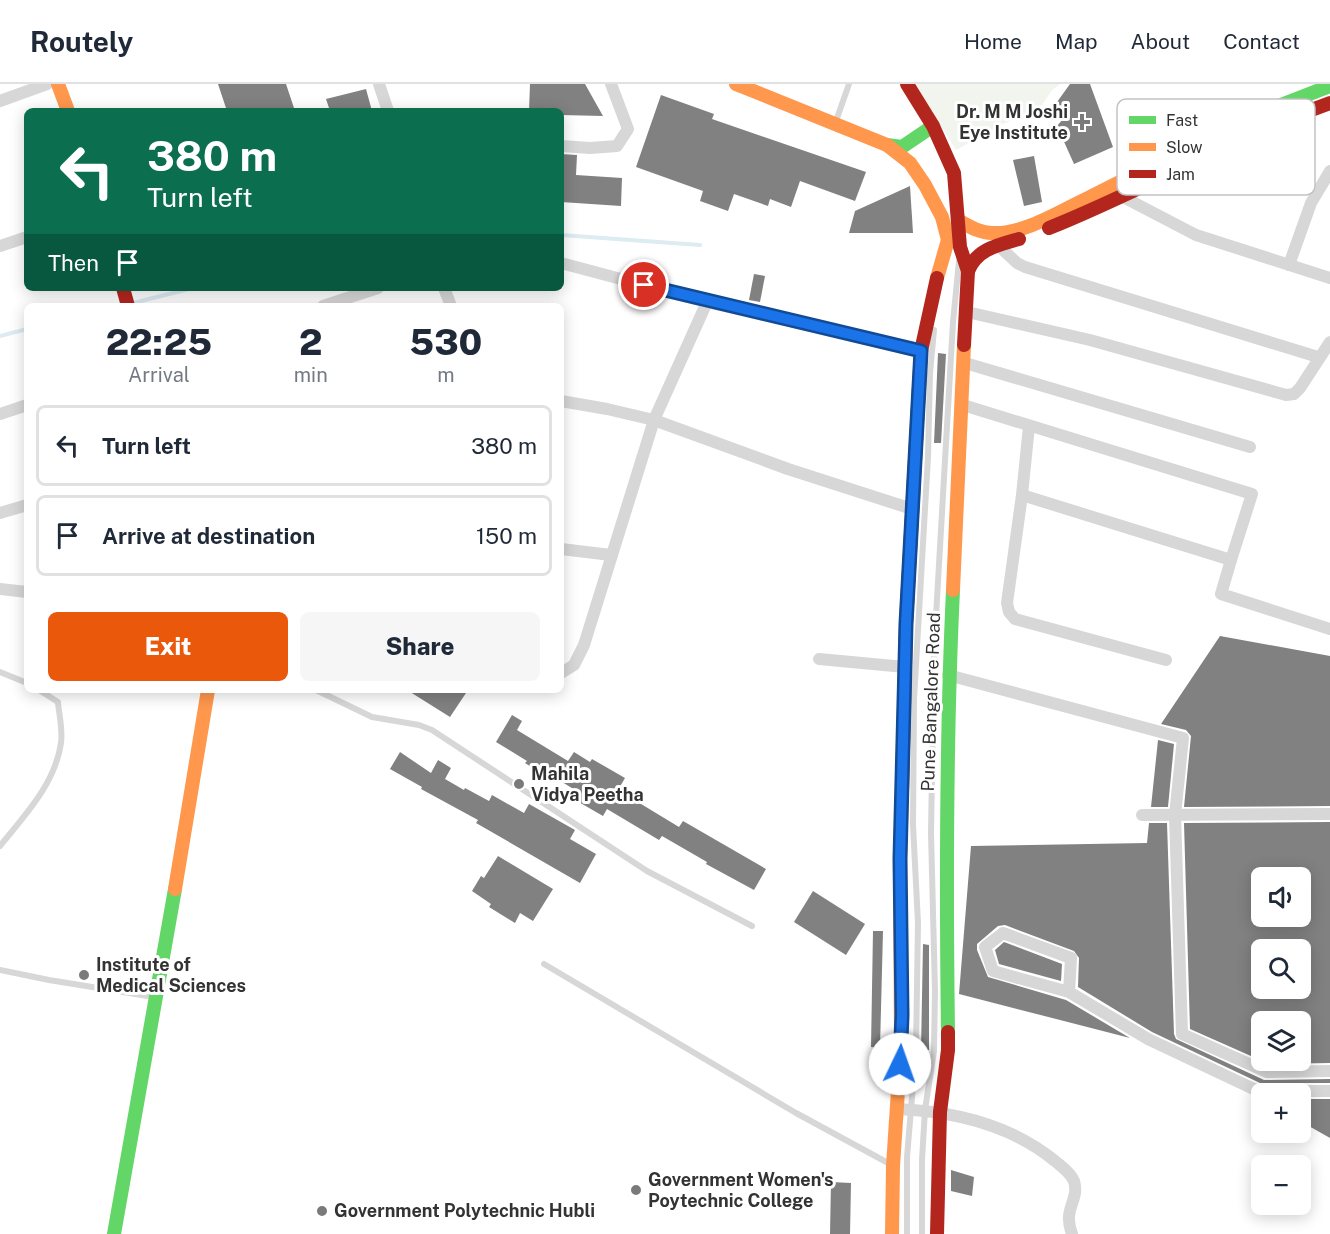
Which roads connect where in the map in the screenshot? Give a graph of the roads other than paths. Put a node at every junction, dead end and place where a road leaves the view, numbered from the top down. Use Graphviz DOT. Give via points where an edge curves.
graph roads {
  1 [pos="47,84"];
  2 [pos="58,84"];
  3 [pos="379,84"];
  4 [pos="611,84"];
  5 [pos="736,84"];
  6 [pos="849,84"];
  7 [pos="908,84"];
  8 [pos="1330,86"];
  9 [pos="1293,99"];
  10 [pos="0,101"];
  11 [pos="1330,104"];
  12 [pos="67,108"];
  13 [pos="387,108"];
  14 [pos="1315,109"];
  15 [pos="835,124"];
  16 [pos="933,126"];
  17 [pos="564,146"];
  18 [pos="887,146"];
  19 [pos="1330,171"];
  20 [pos="1117,184"];
  21 [pos="1127,195"];
  22 [pos="1123,197"];
  23 [pos="958,220"];
  24 [pos="1011,236"];
  25 [pos="24,238"];
  26 [pos="948,240"];
  27 [pos="999,245"];
  28 [pos="0,246"];
  29 [pos="960,247"];
  30 [pos="564,264"];
  31 [pos="1289,265"];
  32 [pos="968,271"];
  33 [pos="1330,278"];
  34 [pos="369,291"];
  35 [pos="707,302"];
  36 [pos="332,303"];
  37 [pos="967,312"];
  38 [pos="1330,342"];
  39 [pos="921,351"];
  40 [pos="1318,357"];
  41 [pos="965,363"];
  42 [pos="564,402"];
  43 [pos="963,405"];
  44 [pos="24,406"];
  45 [pos="0,414"];
  46 [pos="654,420"];
  47 [pos="1029,426"];
  48 [pos="1250,447"];
  49 [pos="1022,495"];
  50 [pos="24,506"];
  51 [pos="912,509"];
  52 [pos="0,513"];
  53 [pos="564,549"];
  54 [pos="611,555"];
  55 [pos="1231,560"];
  56 [pos="0,589"];
  57 [pos="24,592"];
  58 [pos="1330,629"];
  59 [pos="819,659"];
  60 [pos="1166,660"];
  61 [pos="905,667"];
  62 [pos="564,671"];
  63 [pos="0,672"];
  64 [pos="948,675"];
  65 [pos="24,682"];
  66 [pos="44,693"];
  67 [pos="208,693"];
  68 [pos="322,693"];
  69 [pos="1330,814"];
  70 [pos="1142,815"];
  71 [pos="1175,815"];
  72 [pos="0,846"];
  73 [pos="752,926"];
  74 [pos="544,964"];
  75 [pos="0,970"];
  76 [pos="1069,992"];
  77 [pos="154,997"];
  78 [pos="1330,1071"];
  79 [pos="1330,1091"];
  80 [pos="896,1109"];
  81 [pos="911,1109"];
  82 [pos="925,1110"];
  83 [pos="940,1112"];
  84 [pos="893,1166"];
  85 [pos="114,1234"];
  86 [pos="892,1234"];
  87 [pos="907,1234"];
  88 [pos="922,1234"];
  89 [pos="937,1234"];
  90 [pos="1072,1234"];
  1 -- 10 [label="street"];
  2 -- 12 [label="main road"];
  3 -- 13 [label="street"];
  4 -- 17 [label="street" via="628,129 617,146"];
  5 -- 15 [label="main road"];
  6 -- 15 [label="lane"];
  7 -- 16 [label="main road, Pune Bangalore Road"];
  8 -- 9 [label="main road"];
  11 -- 14 [label="main road"];
  15 -- 18 [label="main road"];
  16 -- 18 [label="main road" via="902,147"];
  16 -- 23 [label="main road, Pune Bangalore Road" via="954,173"];
  18 -- 26 [label="main road" via="910,163 925,184 942,217"];
  19 -- 31 [label="street" via="1311,203"];
  20 -- 24 [label="main road"];
  21 -- 22 [label="main road"];
  22 -- 24 [label="main road" via="1040,232"];
  22 -- 31 [label="street" via="1196,235"];
  23 -- 24 [label="main road" via="988,233"];
  23 -- 29 [label="main road, Pune Bangalore Road"];
  24 -- 27 [label="main road"];
  24 -- 29 [label="main road"];
  25 -- 28 [label="street"];
  26 -- 29 [label="main road"];
  26 -- 39 [label="main road, Pune Bangalore Road"];
  26 -- 81 [label="lane" via="932,344 914,699 913,825 918,923"];
  27 -- 32 [label="main road" via="974,257"];
  27 -- 40 [label="street" via="1024,267"];
  29 -- 32 [label="main road, Pune Bangalore Road"];
  29 -- 82 [label="lane" via="934,662 934,1051"];
  30 -- 35 [label="street"];
  31 -- 33 [label="street"];
  32 -- 37 [label="main road, Pune Bangalore Road"];
  34 -- 36 [label="street"];
  35 -- 39 [label="street"];
  35 -- 46 [label="street"];
  37 -- 40 [label="street" via="1090,340 1286,395 1300,388"];
  37 -- 41 [label="main road, Pune Bangalore Road"];
  38 -- 40 [label="street"];
  39 -- 51 [label="main road, Pune Bangalore Road"];
  41 -- 43 [label="main road, Pune Bangalore Road"];
  41 -- 48 [label="street"];
  42 -- 46 [label="street"];
  43 -- 47 [label="street"];
  43 -- 64 [label="main road, Pune Bangalore Road"];
  44 -- 45 [label="street"];
  46 -- 51 [label="street"];
  46 -- 54 [label="street"];
  47 -- 49 [label="street"];
  47 -- 55 [label="street" via="1252,494"];
  49 -- 55 [label="street"];
  49 -- 60 [label="street" via="1007,603 1015,619"];
  50 -- 52 [label="street"];
  51 -- 61 [label="main road, Pune Bangalore Road"];
  53 -- 54 [label="street"];
  54 -- 62 [label="street" via="584,645 574,665"];
  55 -- 58 [label="street" via="1221,594"];
  56 -- 57 [label="street"];
  59 -- 61 [label="street"];
  61 -- 80 [label="main road, Pune Bangalore Road" via="900,859 902,1046"];
  63 -- 65 [label="lane"];
  64 -- 71 [label="street" via="1183,738"];
  64 -- 83 [label="main road, Pune Bangalore Road" via="948,1050"];
  66 -- 72 [label="lane" via="58,702 62,741 58,759 39,797"];
  67 -- 77 [label="main road"];
  68 -- 73 [label="lane" via="372,717 432,730 647,871"];
  69 -- 71 [label="street"];
  70 -- 71 [label="street"];
  71 -- 78 [label="street" via="1182,1034 1267,1072"];
  74 -- 84 [label="lane"];
  75 -- 77 [label="lane"];
  76 -- 76 [label="street" via="993,971 985,947 1003,933 1071,958"];
  76 -- 79 [label="street" via="1148,1038 1258,1091"];
  77 -- 85 [label="main road"];
  80 -- 81 [label="street"];
  80 -- 84 [label="main road, Pune Bangalore Road"];
  81 -- 82 [label="street"];
  81 -- 87 [label="lane"];
  82 -- 83 [label="street"];
  82 -- 88 [label="lane"];
  83 -- 89 [label="main road, Pune Bangalore Road"];
  83 -- 90 [label="street" via="1019,1137 1070,1174 1076,1193 1068,1215"];
  84 -- 86 [label="main road, Pune Bangalore Road"];
}
